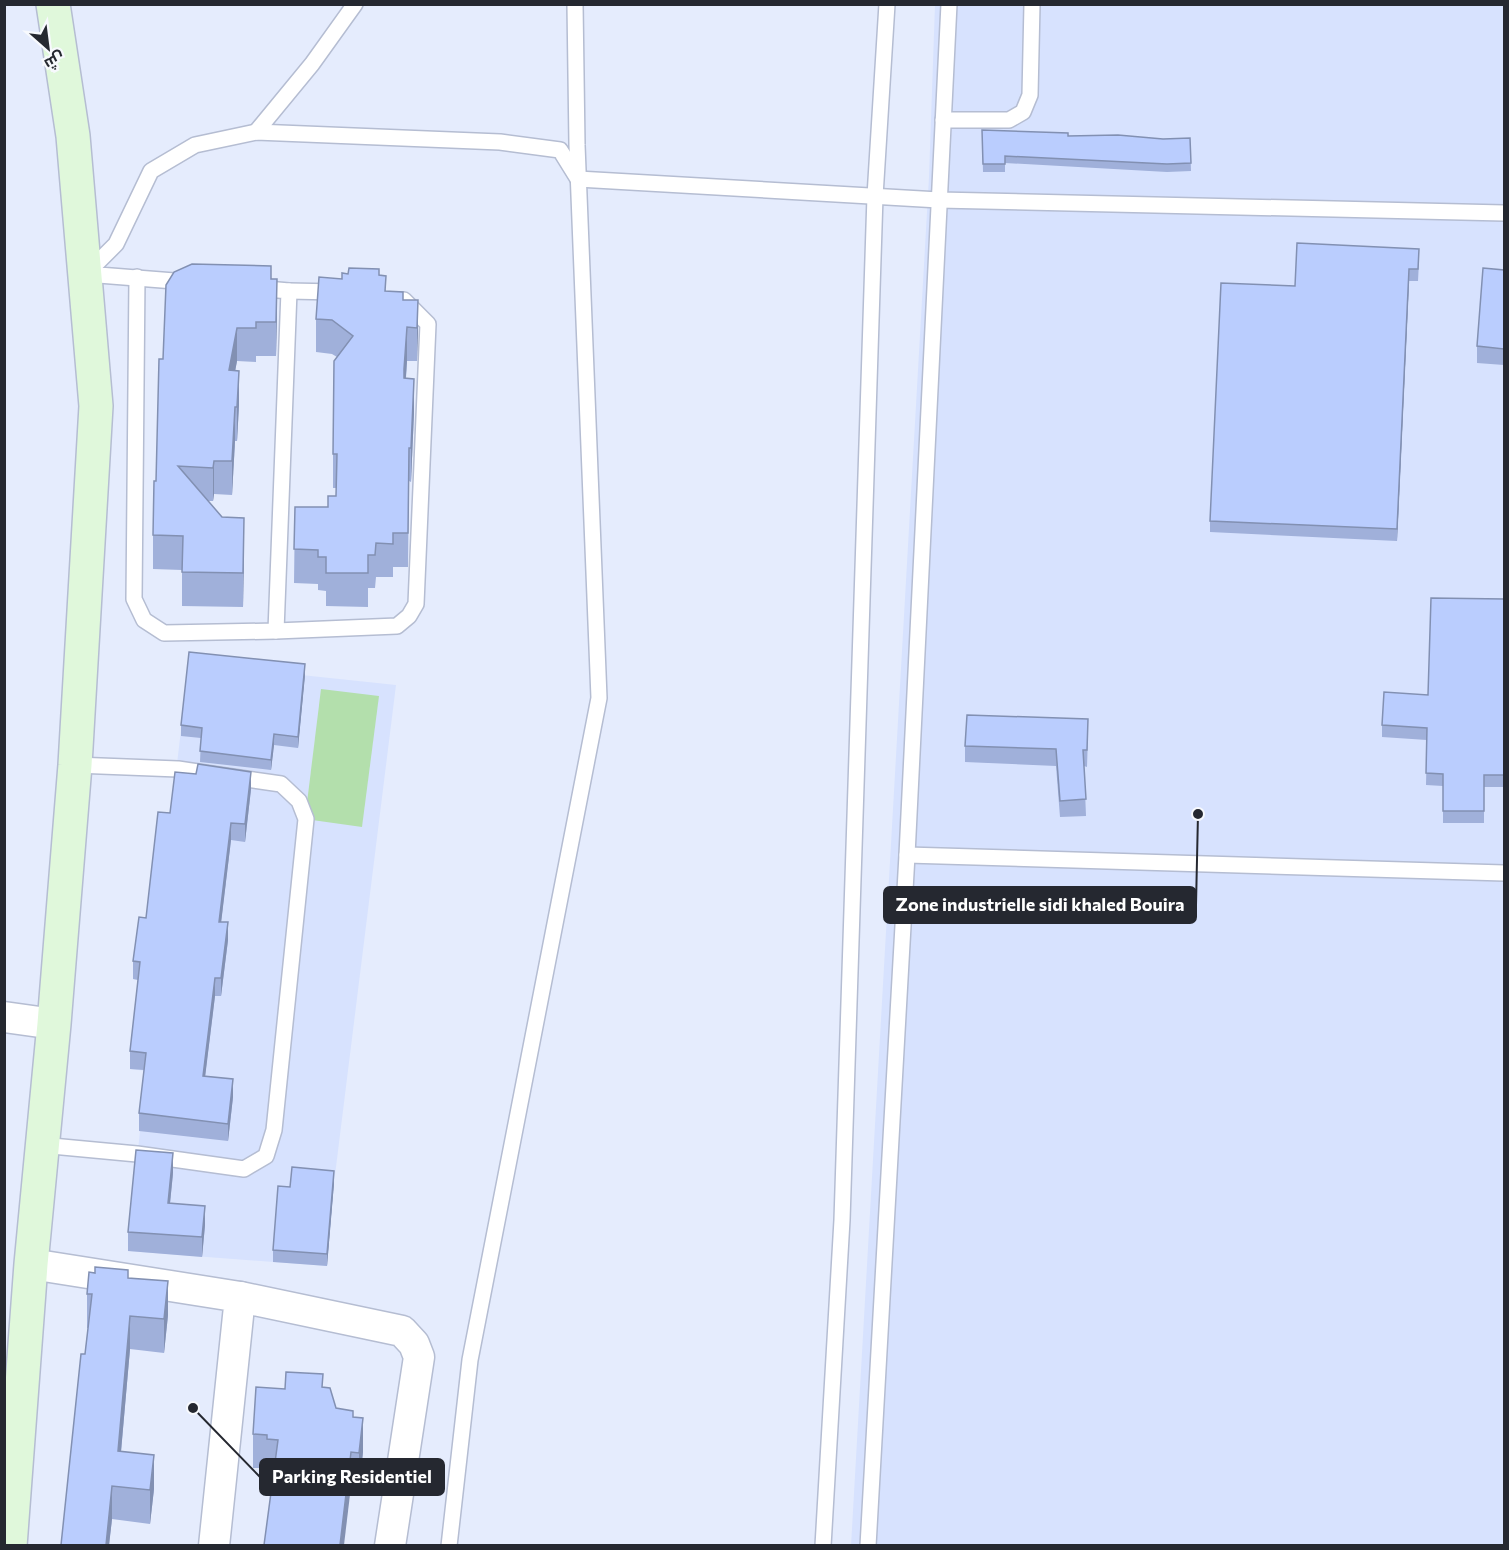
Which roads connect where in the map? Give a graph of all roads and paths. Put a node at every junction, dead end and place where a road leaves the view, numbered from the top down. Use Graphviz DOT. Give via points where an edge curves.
graph roads {
  1 [pos="53,4"];
  2 [pos="355,4"];
  3 [pos="575,4"];
  4 [pos="887,4"];
  5 [pos="950,4"];
  6 [pos="1032,4"];
  7 [pos="943,120"];
  8 [pos="256,132"];
  9 [pos="578,178"];
  10 [pos="875,196"];
  11 [pos="939,200"];
  12 [pos="1504,213"];
  13 [pos="86,274"];
  14 [pos="137,277"];
  15 [pos="208,284"];
  16 [pos="243,287"];
  17 [pos="289,291"];
  18 [pos="349,293"];
  19 [pos="393,296"];
  20 [pos="276,631"];
  21 [pos="75,765"];
  22 [pos="907,855"];
  23 [pos="1504,873"];
  24 [pos="4,1017"];
  25 [pos="54,1024"];
  26 [pos="41,1145"];
  27 [pos="31,1264"];
  28 [pos="240,1297"];
  29 [pos="10,1545"];
  30 [pos="214,1545"];
  31 [pos="390,1545"];
  32 [pos="449,1545"];
  33 [pos="824,1545"];
  34 [pos="868,1545"];
  1 -- 13 [label="main road" via="73,136"];
  2 -- 8 [label="lane"];
  3 -- 9 [label="lane"];
  4 -- 10 [label="lane"];
  5 -- 7 [label="lane"];
  6 -- 7 [label="lane" via="1030,95 1023,112 1009,120"];
  7 -- 11 [label="lane"];
  8 -- 9 [label="lane" via="500,142 560,150"];
  8 -- 13 [label="lane" via="195,145 152,171 116,244"];
  9 -- 10 [label="lane"];
  9 -- 32 [label="lane" via="599,698 470,1360"];
  10 -- 11 [label="lane"];
  10 -- 33 [label="lane" via="842,1220"];
  11 -- 12 [label="lane"];
  11 -- 22 [label="lane"];
  13 -- 14 [label="lane"];
  13 -- 21 [label="main road" via="96,406"];
  14 -- 15 [label="lane"];
  14 -- 20 [label="lane" via="134,598 144,620 164,633"];
  16 -- 17 [label="lane"];
  17 -- 18 [label="lane"];
  17 -- 20 [label="lane"];
  19 -- 20 [label="lane" via="401,297 428,324 416,604 397,626"];
  21 -- 25 [label="main road"];
  21 -- 26 [label="lane" via="178,769 281,784 299,801 306,819 274,1130 266,1156 244,1169"];
  22 -- 23 [label="lane"];
  22 -- 34 [label="lane"];
  24 -- 25 [label="street"];
  25 -- 26 [label="main road"];
  26 -- 27 [label="main road"];
  27 -- 28 [label="street"];
  27 -- 29 [label="main road"];
  28 -- 30 [label="street"];
  28 -- 31 [label="street" via="402,1331 414,1344 419,1357"];
}
